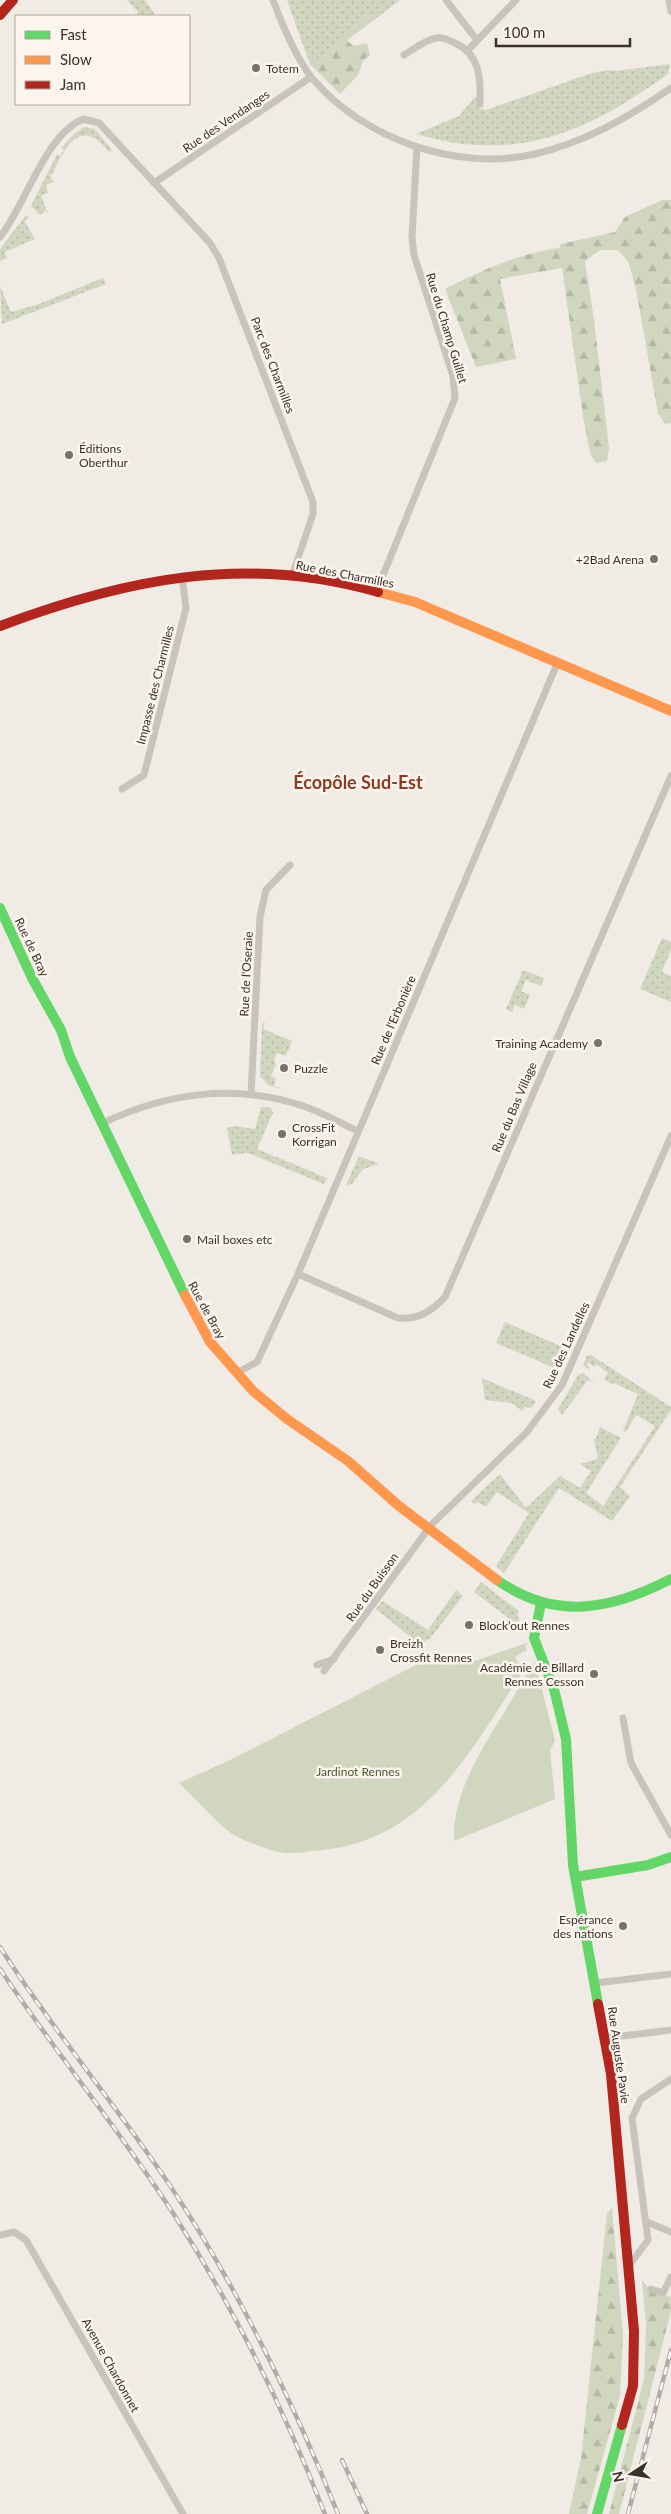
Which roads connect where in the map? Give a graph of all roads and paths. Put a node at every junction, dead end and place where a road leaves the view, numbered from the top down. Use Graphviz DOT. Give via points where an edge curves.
graph roads {
  1 [pos="13,0"];
  2 [pos="273,0"];
  3 [pos="446,0"];
  4 [pos="516,0"];
  5 [pos="669,0"];
  6 [pos="671,11"];
  7 [pos="0,15"];
  8 [pos="477,40"];
  9 [pos="468,50"];
  10 [pos="404,55"];
  11 [pos="311,77"];
  12 [pos="671,88"];
  13 [pos="480,104"];
  14 [pos="417,147"];
  15 [pos="154,183"];
  16 [pos="0,237"];
  17 [pos="182,576"];
  18 [pos="292,576"];
  19 [pos="378,590"];
  20 [pos="0,626"];
  21 [pos="557,664"];
  22 [pos="671,711"];
  23 [pos="671,776"];
  24 [pos="122,789"];
  25 [pos="290,865"];
  26 [pos="0,908"];
  27 [pos="250,1094"];
  28 [pos="102,1123"];
  29 [pos="358,1131"];
  30 [pos="671,1136"];
  31 [pos="298,1274"];
  32 [pos="236,1373"];
  33 [pos="428,1528"];
  34 [pos="671,1579"];
  35 [pos="541,1603"];
  36 [pos="334,1659"];
  37 [pos="317,1665"];
  38 [pos="324,1671"];
  39 [pos="623,1718"];
  40 [pos="671,1835"];
  41 [pos="671,1857"];
  42 [pos="575,1876"];
  43 [pos="671,1974"];
  44 [pos="596,1983"];
  45 [pos="671,2030"];
  46 [pos="606,2038"];
  47 [pos="671,2079"];
  48 [pos="647,2222"];
  49 [pos="671,2232"];
  50 [pos="0,2235"];
  51 [pos="628,2267"];
  52 [pos="671,2277"];
  53 [pos="651,2289"];
  54 [pos="182,2514"];
  55 [pos="597,2514"];
  1 -- 7 [label="street"];
  2 -- 11 [label="street"];
  3 -- 8 [label="street"];
  4 -- 8 [label="street"];
  5 -- 6 [label="street"];
  8 -- 9 [label="street"];
  9 -- 10 [label="street" via="450,40 437,38"];
  9 -- 13 [label="street" via="477,64"];
  11 -- 14 [label="street" via="372,127"];
  11 -- 15 [label="street, Rue des Vendanges"];
  12 -- 14 [label="street" via="602,130 535,154 485,158"];
  14 -- 19 [label="street, Rue du Champ Guillet" via="414,255 453,376 455,398"];
  15 -- 16 [label="street, Parc des Charmilles" via="99,123 83,119 70,126 55,143"];
  15 -- 18 [label="street, Parc des Charmilles" via="219,258 311,496 312,514"];
  17 -- 18 [label="street, Rue des Charmilles" via="239,572"];
  17 -- 20 [label="street, Rue des Charmilles" via="103,590"];
  17 -- 24 [label="street, Impasse des Charmilles" via="186,608 144,775"];
  18 -- 19 [label="street, Rue des Charmilles"];
  19 -- 21 [label="street, Rue des Charmilles" via="452,617"];
  21 -- 22 [label="street, Rue des Charmilles"];
  21 -- 29 [label="street, Rue de l'Erbonière"];
  23 -- 31 [label="street, Rue du Bas Village" via="445,1297 426,1314 398,1318"];
  25 -- 27 [label="street, Rue de l'Oseraie" via="266,890 260,917"];
  26 -- 28 [label="street, Rue de Bray" via="37,988 54,1013 70,1057"];
  27 -- 28 [label="street" via="203,1093 175,1098"];
  27 -- 29 [label="street" via="305,1106"];
  28 -- 32 [label="street, Rue de Bray" via="199,1324 219,1356"];
  29 -- 31 [label="street, Rue de l'Erbonière"];
  30 -- 33 [label="street, Rue des Landelles" via="562,1385 528,1432"];
  31 -- 32 [label="street, Rue de l'Erbonière" via="257,1362"];
  32 -- 33 [label="street, Rue de Bray" via="268,1404 334,1451"];
  33 -- 35 [label="street, Rue de Bray" via="499,1582"];
  33 -- 36 [label="street, Rue du Buisson"];
  34 -- 35 [label="street, Rue de Bray" via="646,1593 601,1606 566,1607"];
  35 -- 42 [label="street, Rue Auguste Pavie" via="534,1638 554,1689 566,1739"];
  36 -- 37 [label="street"];
  36 -- 38 [label="street, Rue du Buisson"];
  39 -- 40 [label="street" via="632,1763"];
  41 -- 42 [label="street"];
  42 -- 44 [label="street, Rue Auguste Pavie"];
  43 -- 44 [label="street"];
  44 -- 46 [label="street, Rue Auguste Pavie"];
  45 -- 46 [label="street"];
  46 -- 51 [label="street, Rue Auguste Pavie"];
  47 -- 48 [label="street" via="641,2099 632,2118 637,2171"];
  48 -- 49 [label="street"];
  48 -- 51 [label="street" via="648,2240"];
  50 -- 54 [label="street, Avenue Chardonnet" via="14,2232 26,2240"];
  51 -- 55 [label="street, Rue Auguste Pavie" via="634,2331 633,2386"];
  52 -- 53 [label="street" via="663,2292"];
}
